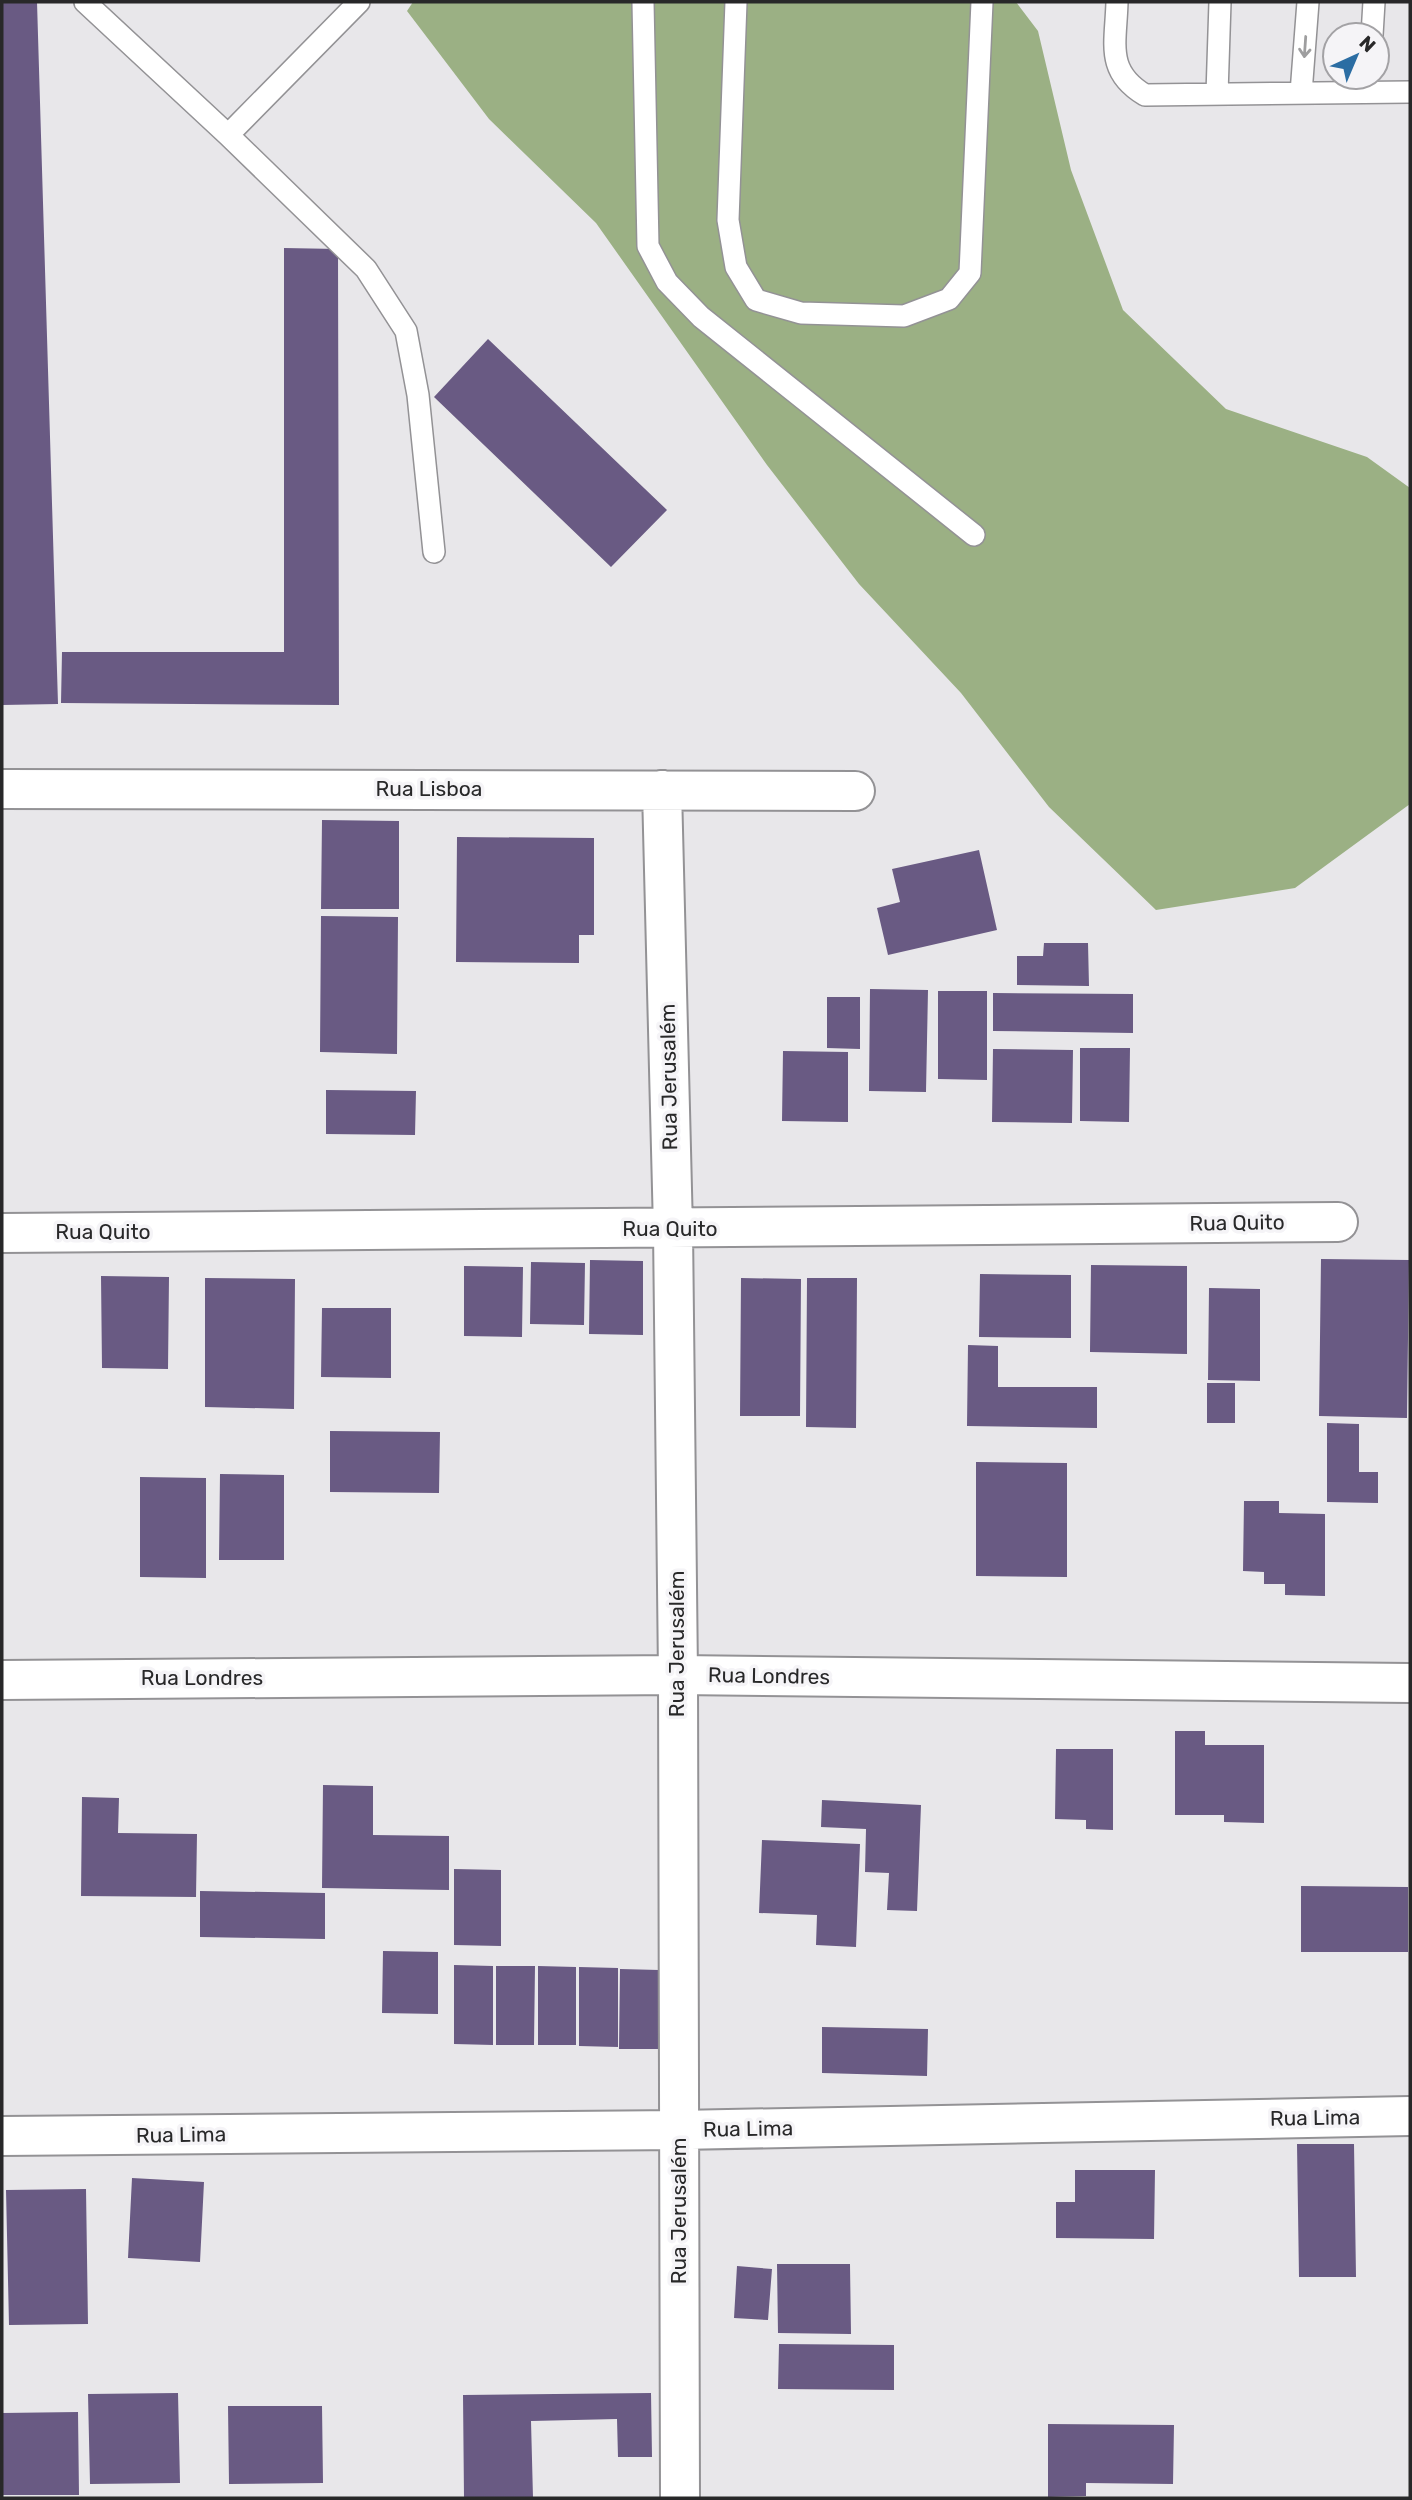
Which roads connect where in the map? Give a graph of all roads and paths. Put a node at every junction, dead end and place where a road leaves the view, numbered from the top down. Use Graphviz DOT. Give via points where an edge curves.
graph roads {
  1 [pos="85,2"];
  2 [pos="359,2"];
  3 [pos="643,2"];
  4 [pos="736,2"];
  5 [pos="982,2"];
  6 [pos="1117,2"];
  7 [pos="1220,2"];
  8 [pos="1308,2"];
  9 [pos="1374,2"];
  10 [pos="1373,21"];
  11 [pos="1391,89"];
  12 [pos="1321,91"];
  13 [pos="1410,92"];
  14 [pos="1301,93"];
  15 [pos="1217,94"];
  16 [pos="228,135"];
  17 [pos="974,535"];
  18 [pos="434,552"];
  19 [pos="2,789"];
  20 [pos="662,790"];
  21 [pos="855,791"];
  22 [pos="1338,1222"];
  23 [pos="673,1229"];
  24 [pos="2,1233"];
  25 [pos="678,1675"];
  26 [pos="2,1679"];
  27 [pos="1410,1683"];
  28 [pos="1410,2116"];
  29 [pos="679,2130"];
  30 [pos="2,2136"];
  31 [pos="680,2498"];
  1 -- 16 [label="lane"];
  2 -- 16 [label="lane"];
  3 -- 17 [label="lane" via="648,246 667,282 701,317"];
  4 -- 5 [label="lane" via="728,220 736,267 756,300 801,313 904,316 949,299 970,273"];
  6 -- 15 [label="lane" via="1115,61 1128,85 1145,95"];
  7 -- 15 [label="lane"];
  8 -- 14 [label="lane, one-way"];
  9 -- 10 [label="lane"];
  11 -- 13 [label="lane"];
  12 -- 14 [label="lane"];
  14 -- 15 [label="lane"];
  16 -- 18 [label="lane" via="366,269 406,331 418,395"];
  19 -- 20 [label="street, Rua Lisboa"];
  20 -- 21 [label="street, Rua Lisboa"];
  20 -- 23 [label="street, Rua Jerusalém"];
  22 -- 23 [label="street, Rua Quito"];
  23 -- 24 [label="street, Rua Quito"];
  23 -- 25 [label="street, Rua Jerusalém"];
  25 -- 26 [label="street, Rua Londres"];
  25 -- 27 [label="street, Rua Londres"];
  25 -- 29 [label="street, Rua Jerusalém"];
  28 -- 29 [label="street, Rua Lima"];
  29 -- 30 [label="street, Rua Lima"];
  29 -- 31 [label="street, Rua Jerusalém"];
}
